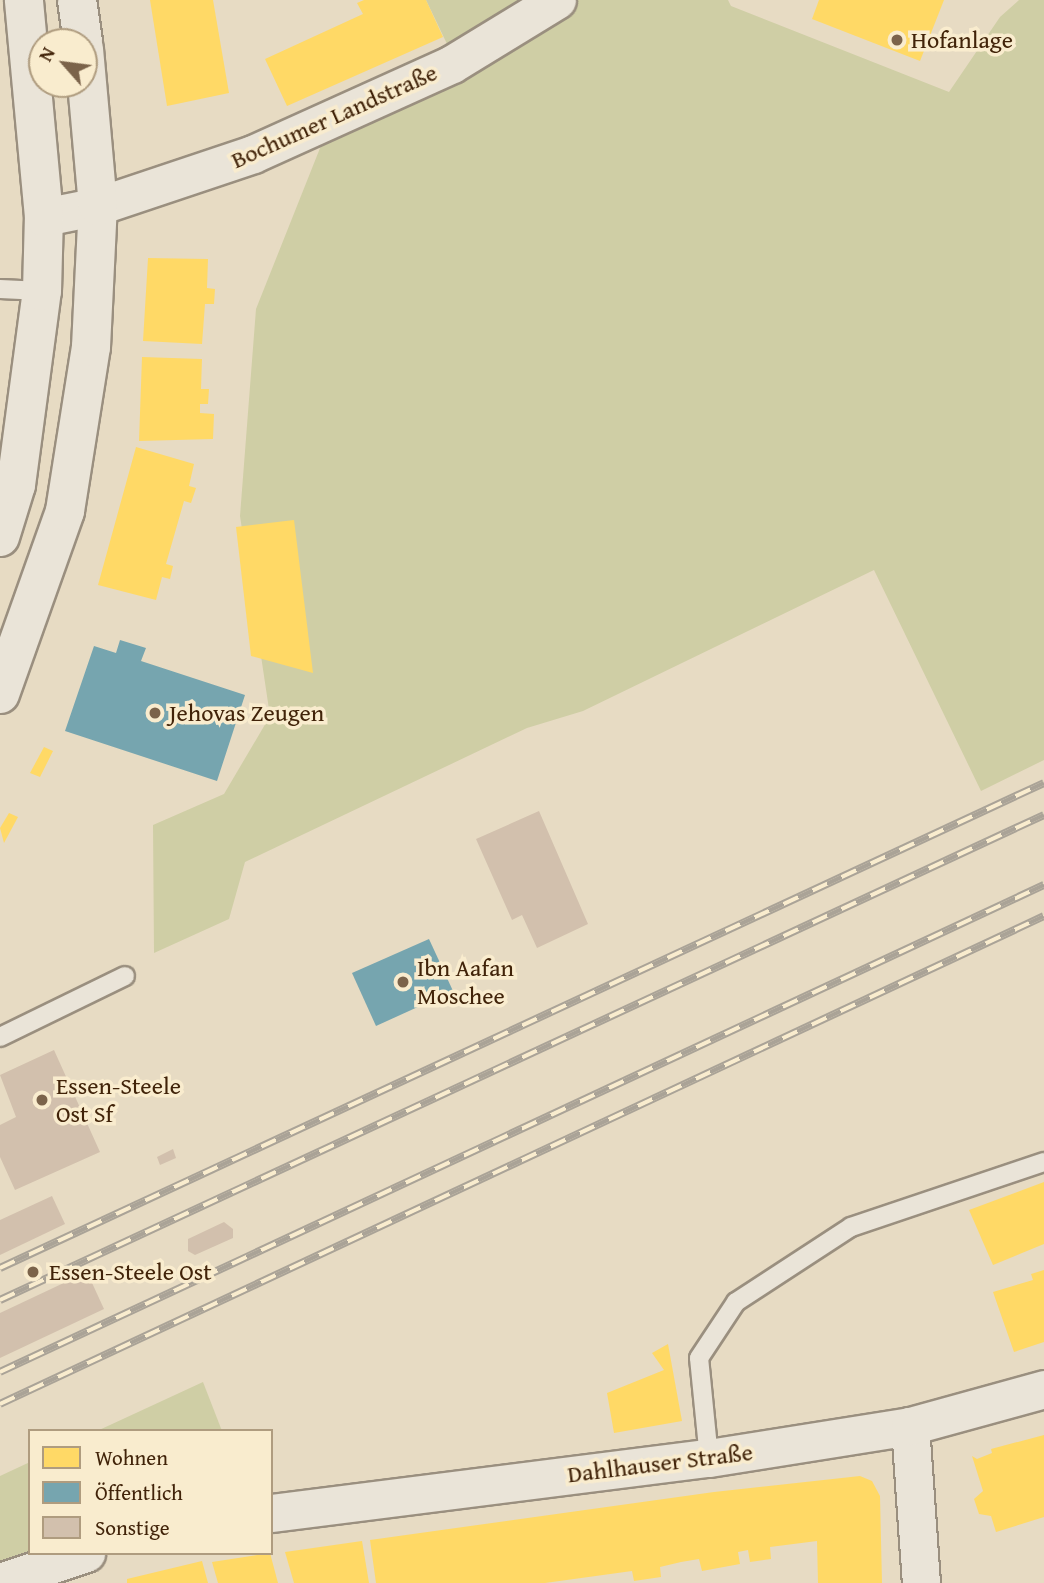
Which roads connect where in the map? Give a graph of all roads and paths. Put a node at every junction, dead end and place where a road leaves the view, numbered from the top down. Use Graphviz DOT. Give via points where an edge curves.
graph roads {
  1 [pos="24,0"];
  2 [pos="77,0"];
  3 [pos="557,0"];
  4 [pos="81,28"];
  5 [pos="88,98"];
  6 [pos="98,206"];
  7 [pos="44,217"];
  8 [pos="0,289"];
  9 [pos="42,291"];
  10 [pos="0,537"];
  11 [pos="0,694"];
  12 [pos="125,976"];
  13 [pos="0,1037"];
  14 [pos="1044,1161"];
  15 [pos="1044,1389"];
  16 [pos="910,1426"];
  17 [pos="709,1458"];
  18 [pos="273,1513"];
  19 [pos="80,1555"];
  20 [pos="0,1582"];
  21 [pos="921,1583"];
  1 -- 7 [label="main road"];
  2 -- 4 [label="main road"];
  3 -- 6 [label="street, Bochumer Landstraße" via="452,64 265,148"];
  5 -- 6 [label="main road"];
  6 -- 7 [label="street, Bochumer Landstraße"];
  6 -- 11 [label="main road" via="92,347 65,510"];
  7 -- 9 [label="main road"];
  8 -- 9 [label="lane"];
  9 -- 10 [label="main road" via="16,485"];
  12 -- 13 [label="lane"];
  14 -- 17 [label="lane" via="851,1227 736,1302 699,1358"];
  15 -- 16 [label="street, Dahlhauser Straße"];
  16 -- 17 [label="street, Dahlhauser Straße"];
  16 -- 21 [label="street"];
  17 -- 18 [label="street, Dahlhauser Straße"];
  19 -- 20 [label="street"];
}
